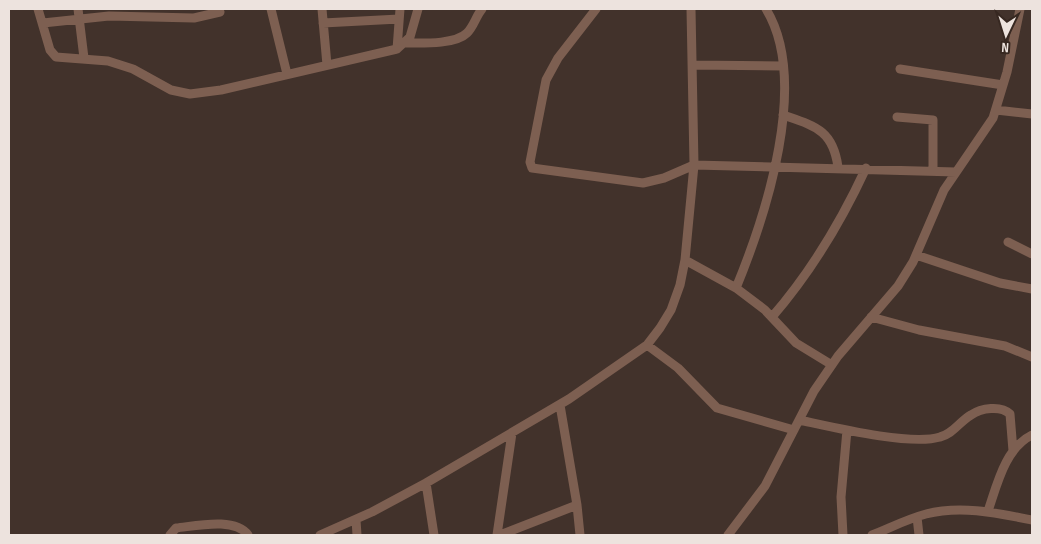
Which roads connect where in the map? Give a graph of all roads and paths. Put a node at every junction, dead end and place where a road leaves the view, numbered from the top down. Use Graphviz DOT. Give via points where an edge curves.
graph roads {
  1 [pos="38,9"];
  2 [pos="270,9"];
  3 [pos="322,9"];
  4 [pos="400,9"];
  5 [pos="418,9"];
  6 [pos="482,9"];
  7 [pos="596,9"];
  8 [pos="691,9"];
  9 [pos="766,9"];
  10 [pos="1020,9"];
  11 [pos="222,10"];
  12 [pos="78,13"];
  13 [pos="156,13"];
  14 [pos="399,19"];
  15 [pos="43,23"];
  16 [pos="323,23"];
  17 [pos="400,46"];
  18 [pos="84,58"];
  19 [pos="327,65"];
  20 [pos="694,65"];
  21 [pos="782,66"];
  22 [pos="900,70"];
  23 [pos="287,74"];
  24 [pos="1004,85"];
  25 [pos="996,110"];
  26 [pos="1032,114"];
  27 [pos="783,115"];
  28 [pos="897,117"];
  29 [pos="694,165"];
  30 [pos="774,167"];
  31 [pos="838,167"];
  32 [pos="866,168"];
  33 [pos="933,171"];
  34 [pos="956,172"];
  35 [pos="1008,242"];
  36 [pos="1032,254"];
  37 [pos="916,255"];
  38 [pos="685,260"];
  39 [pos="736,288"];
  40 [pos="1032,289"];
  41 [pos="772,317"];
  42 [pos="871,317"];
  43 [pos="647,345"];
  44 [pos="1032,357"];
  45 [pos="832,365"];
  46 [pos="560,404"];
  47 [pos="799,420"];
  48 [pos="794,430"];
  49 [pos="847,430"];
  50 [pos="512,433"];
  51 [pos="1032,435"];
  52 [pos="1012,451"];
  53 [pos="426,484"];
  54 [pos="577,505"];
  55 [pos="988,512"];
  56 [pos="917,517"];
  57 [pos="356,520"];
  58 [pos="1032,520"];
  59 [pos="170,535"];
  60 [pos="248,535"];
  61 [pos="320,535"];
  62 [pos="357,535"];
  63 [pos="434,535"];
  64 [pos="499,535"];
  65 [pos="580,535"];
  66 [pos="728,535"];
  67 [pos="843,535"];
  68 [pos="872,535"];
  69 [pos="919,535"];
  1 -- 15 [label="street"];
  2 -- 23 [label="street"];
  3 -- 16 [label="street"];
  4 -- 14 [label="street"];
  5 -- 17 [label="street" via="414,28"];
  6 -- 17 [label="street" via="463,36"];
  7 -- 29 [label="street" via="558,58 546,80 531,166 643,183"];
  8 -- 20 [label="street"];
  9 -- 21 [label="street" via="779,38"];
  10 -- 24 [label="street"];
  11 -- 13 [label="street" via="194,18"];
  12 -- 13 [label="street"];
  12 -- 15 [label="street"];
  12 -- 18 [label="street"];
  14 -- 16 [label="street"];
  14 -- 17 [label="street"];
  15 -- 18 [label="street" via="53,55"];
  16 -- 19 [label="street"];
  17 -- 19 [label="street"];
  18 -- 23 [label="street" via="123,65 180,93 208,92"];
  19 -- 23 [label="street"];
  20 -- 21 [label="street"];
  20 -- 29 [label="street"];
  21 -- 27 [label="street"];
  22 -- 24 [label="street"];
  24 -- 25 [label="street"];
  25 -- 26 [label="street"];
  25 -- 34 [label="street"];
  27 -- 30 [label="street"];
  27 -- 31 [label="street" via="812,125 827,136 836,151"];
  28 -- 33 [label="street" via="933,120"];
  29 -- 30 [label="street"];
  29 -- 38 [label="street"];
  30 -- 31 [label="street"];
  30 -- 39 [label="street" via="758,231"];
  31 -- 32 [label="street"];
  32 -- 33 [label="street"];
  32 -- 41 [label="street" via="836,228 803,280"];
  33 -- 34 [label="street"];
  34 -- 37 [label="street" via="944,190"];
  35 -- 36 [label="street"];
  37 -- 40 [label="street" via="1000,283"];
  37 -- 42 [label="street" via="898,286"];
  38 -- 39 [label="street"];
  38 -- 43 [label="street" via="671,310"];
  39 -- 41 [label="street"];
  41 -- 45 [label="street" via="796,343"];
  42 -- 44 [label="street" via="926,332 1005,346"];
  42 -- 45 [label="street"];
  43 -- 46 [label="street"];
  43 -- 48 [label="street" via="678,368 717,408"];
  45 -- 47 [label="street"];
  46 -- 50 [label="street"];
  46 -- 54 [label="street"];
  47 -- 48 [label="street"];
  47 -- 49 [label="street"];
  48 -- 66 [label="street" via="765,486"];
  49 -- 52 [label="street" via="933,439 948,434 971,415 996,408 1010,414"];
  49 -- 67 [label="street" via="841,496"];
  50 -- 53 [label="street"];
  50 -- 64 [label="street"];
  51 -- 52 [label="street"];
  52 -- 55 [label="street" via="1000,474"];
  53 -- 57 [label="street"];
  53 -- 63 [label="street"];
  54 -- 64 [label="street"];
  54 -- 65 [label="street"];
  55 -- 56 [label="street" via="942,511"];
  55 -- 58 [label="street"];
  56 -- 68 [label="street"];
  56 -- 69 [label="street"];
  57 -- 61 [label="street"];
  57 -- 62 [label="street"];
  59 -- 60 [label="street" via="176,528 227,525 240,527"];
}
